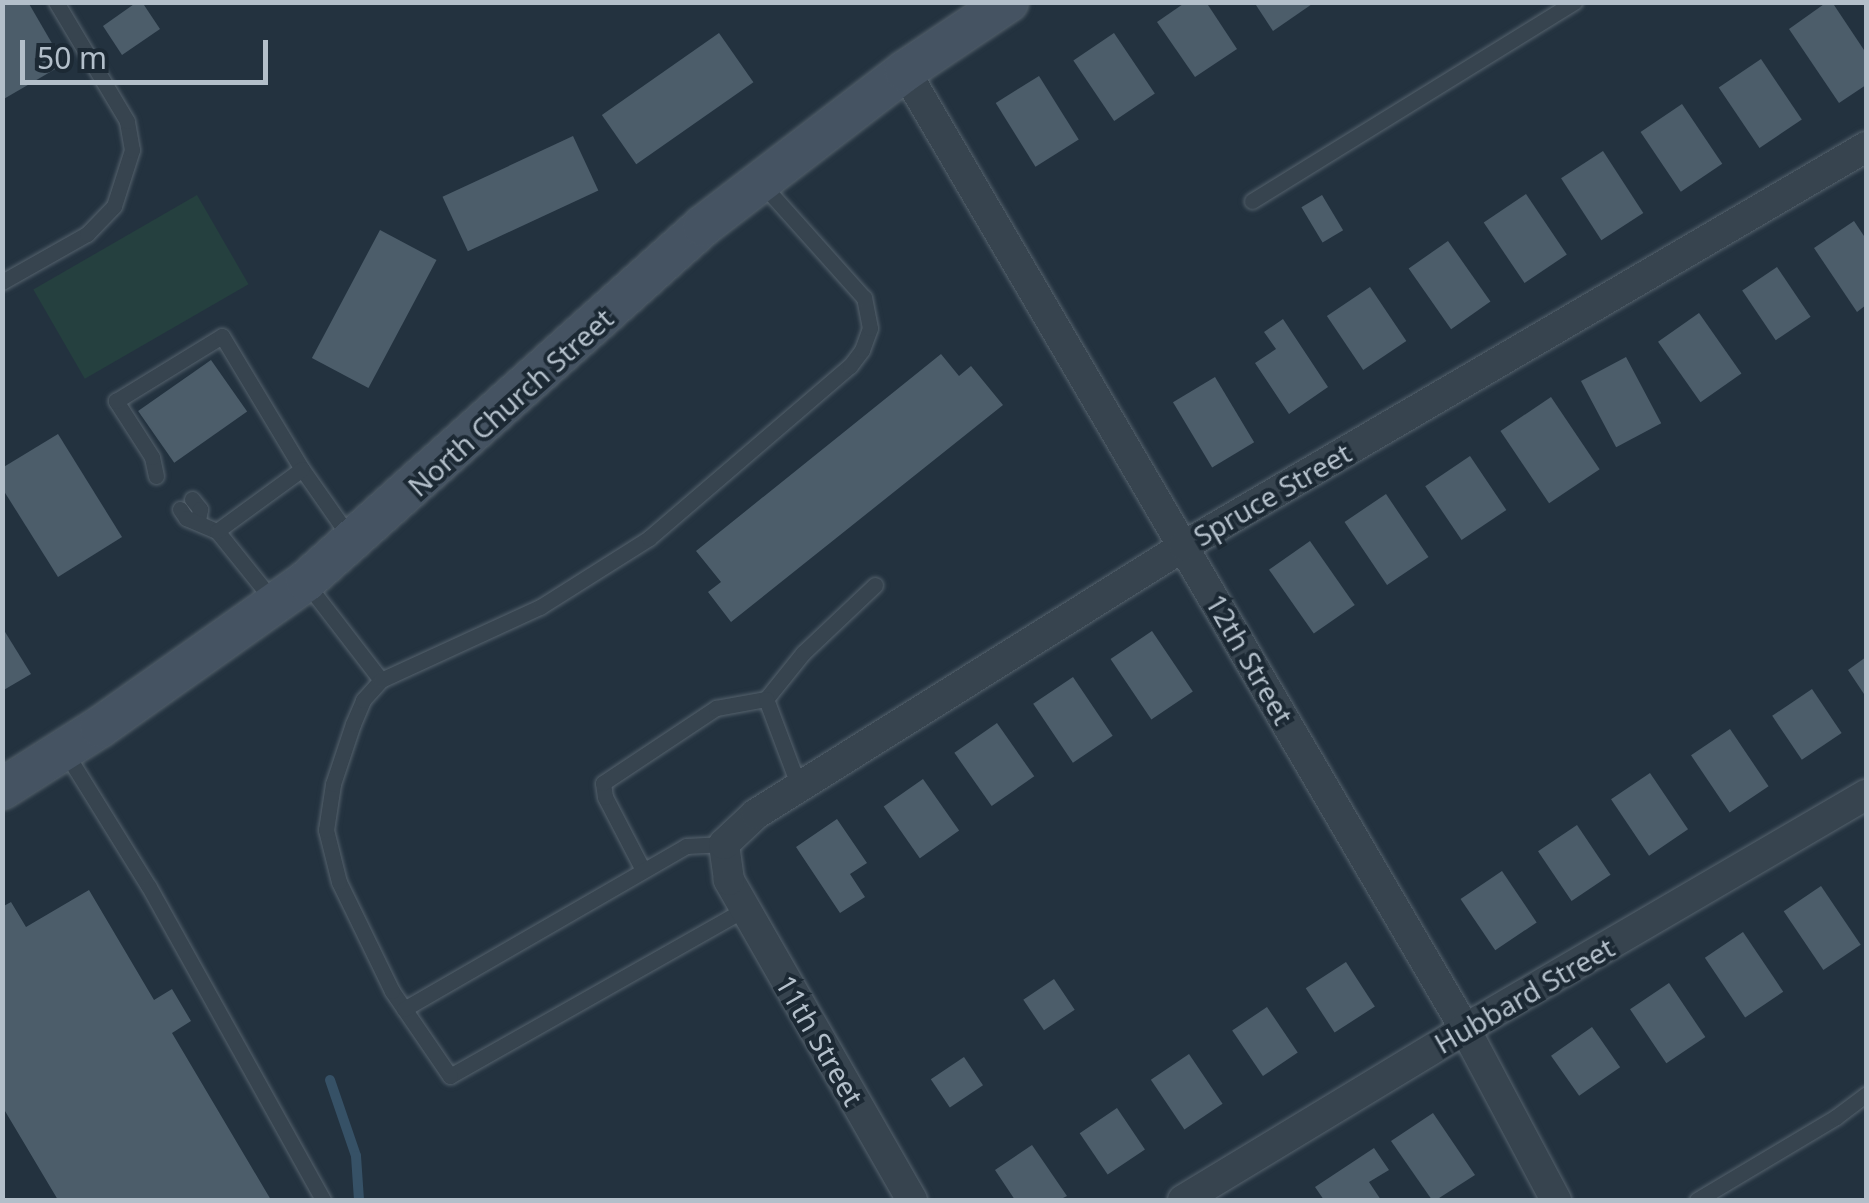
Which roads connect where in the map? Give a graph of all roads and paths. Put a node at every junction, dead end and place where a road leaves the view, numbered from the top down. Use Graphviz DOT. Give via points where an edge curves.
graph roads {
  1 [pos="56,2"];
  2 [pos="1008,2"];
  3 [pos="1574,2"];
  4 [pos="905,70"];
  5 [pos="1866,148"];
  6 [pos="760,182"];
  7 [pos="1252,202"];
  8 [pos="2,282"];
  9 [pos="302,469"];
  10 [pos="163,472"];
  11 [pos="186,504"];
  12 [pos="217,531"];
  13 [pos="354,542"];
  14 [pos="1184,546"];
  15 [pos="875,584"];
  16 [pos="290,592"];
  17 [pos="381,680"];
  18 [pos="766,699"];
  19 [pos="64,750"];
  20 [pos="799,787"];
  21 [pos="2,789"];
  22 [pos="1866,795"];
  23 [pos="724,844"];
  24 [pos="643,870"];
  25 [pos="745,909"];
  26 [pos="404,1009"];
  27 [pos="1465,1029"];
  28 [pos="1866,1094"];
  29 [pos="323,1200"];
  30 [pos="912,1200"];
  31 [pos="1183,1200"];
  32 [pos="1556,1200"];
  33 [pos="1697,1200"];
  1 -- 8 [label="lane" via="127,121 132,150 114,206 87,234"];
  2 -- 4 [label="main road, North Church Street"];
  3 -- 7 [label="lane"];
  4 -- 6 [label="main road, North Church Street"];
  4 -- 14 [label="street, 12th Street"];
  5 -- 14 [label="street, Spruce Street"];
  6 -- 13 [label="main road, North Church Street" via="702,226"];
  6 -- 17 [label="lane" via="864,298 870,328 850,366 636,547 540,607"];
  9 -- 10 [label="lane" via="222,336 116,401"];
  9 -- 12 [label="lane"];
  9 -- 13 [label="lane"];
  11 -- 12 [label="lane" via="200,509 198,520"];
  12 -- 16 [label="lane"];
  13 -- 16 [label="main road, North Church Street"];
  14 -- 20 [label="street, Spruce Street"];
  14 -- 27 [label="street, 12th Street"];
  15 -- 18 [label="lane"];
  16 -- 17 [label="lane"];
  16 -- 19 [label="main road, North Church Street"];
  17 -- 26 [label="lane" via="352,724 326,830 338,882"];
  18 -- 20 [label="lane"];
  18 -- 24 [label="lane" via="716,708 604,783"];
  19 -- 21 [label="main road, North Church Street"];
  19 -- 29 [label="lane" via="149,887"];
  20 -- 23 [label="street, Spruce Street"];
  22 -- 27 [label="street, Hubbard Street"];
  23 -- 24 [label="lane" via="686,846"];
  23 -- 25 [label="street, 11th Street" via="728,880"];
  24 -- 26 [label="lane"];
  25 -- 26 [label="lane" via="450,1076"];
  25 -- 30 [label="street, 11th Street"];
  27 -- 31 [label="street, Hubbard Street"];
  27 -- 32 [label="street, 12th Street"];
  28 -- 33 [label="lane"];
}
